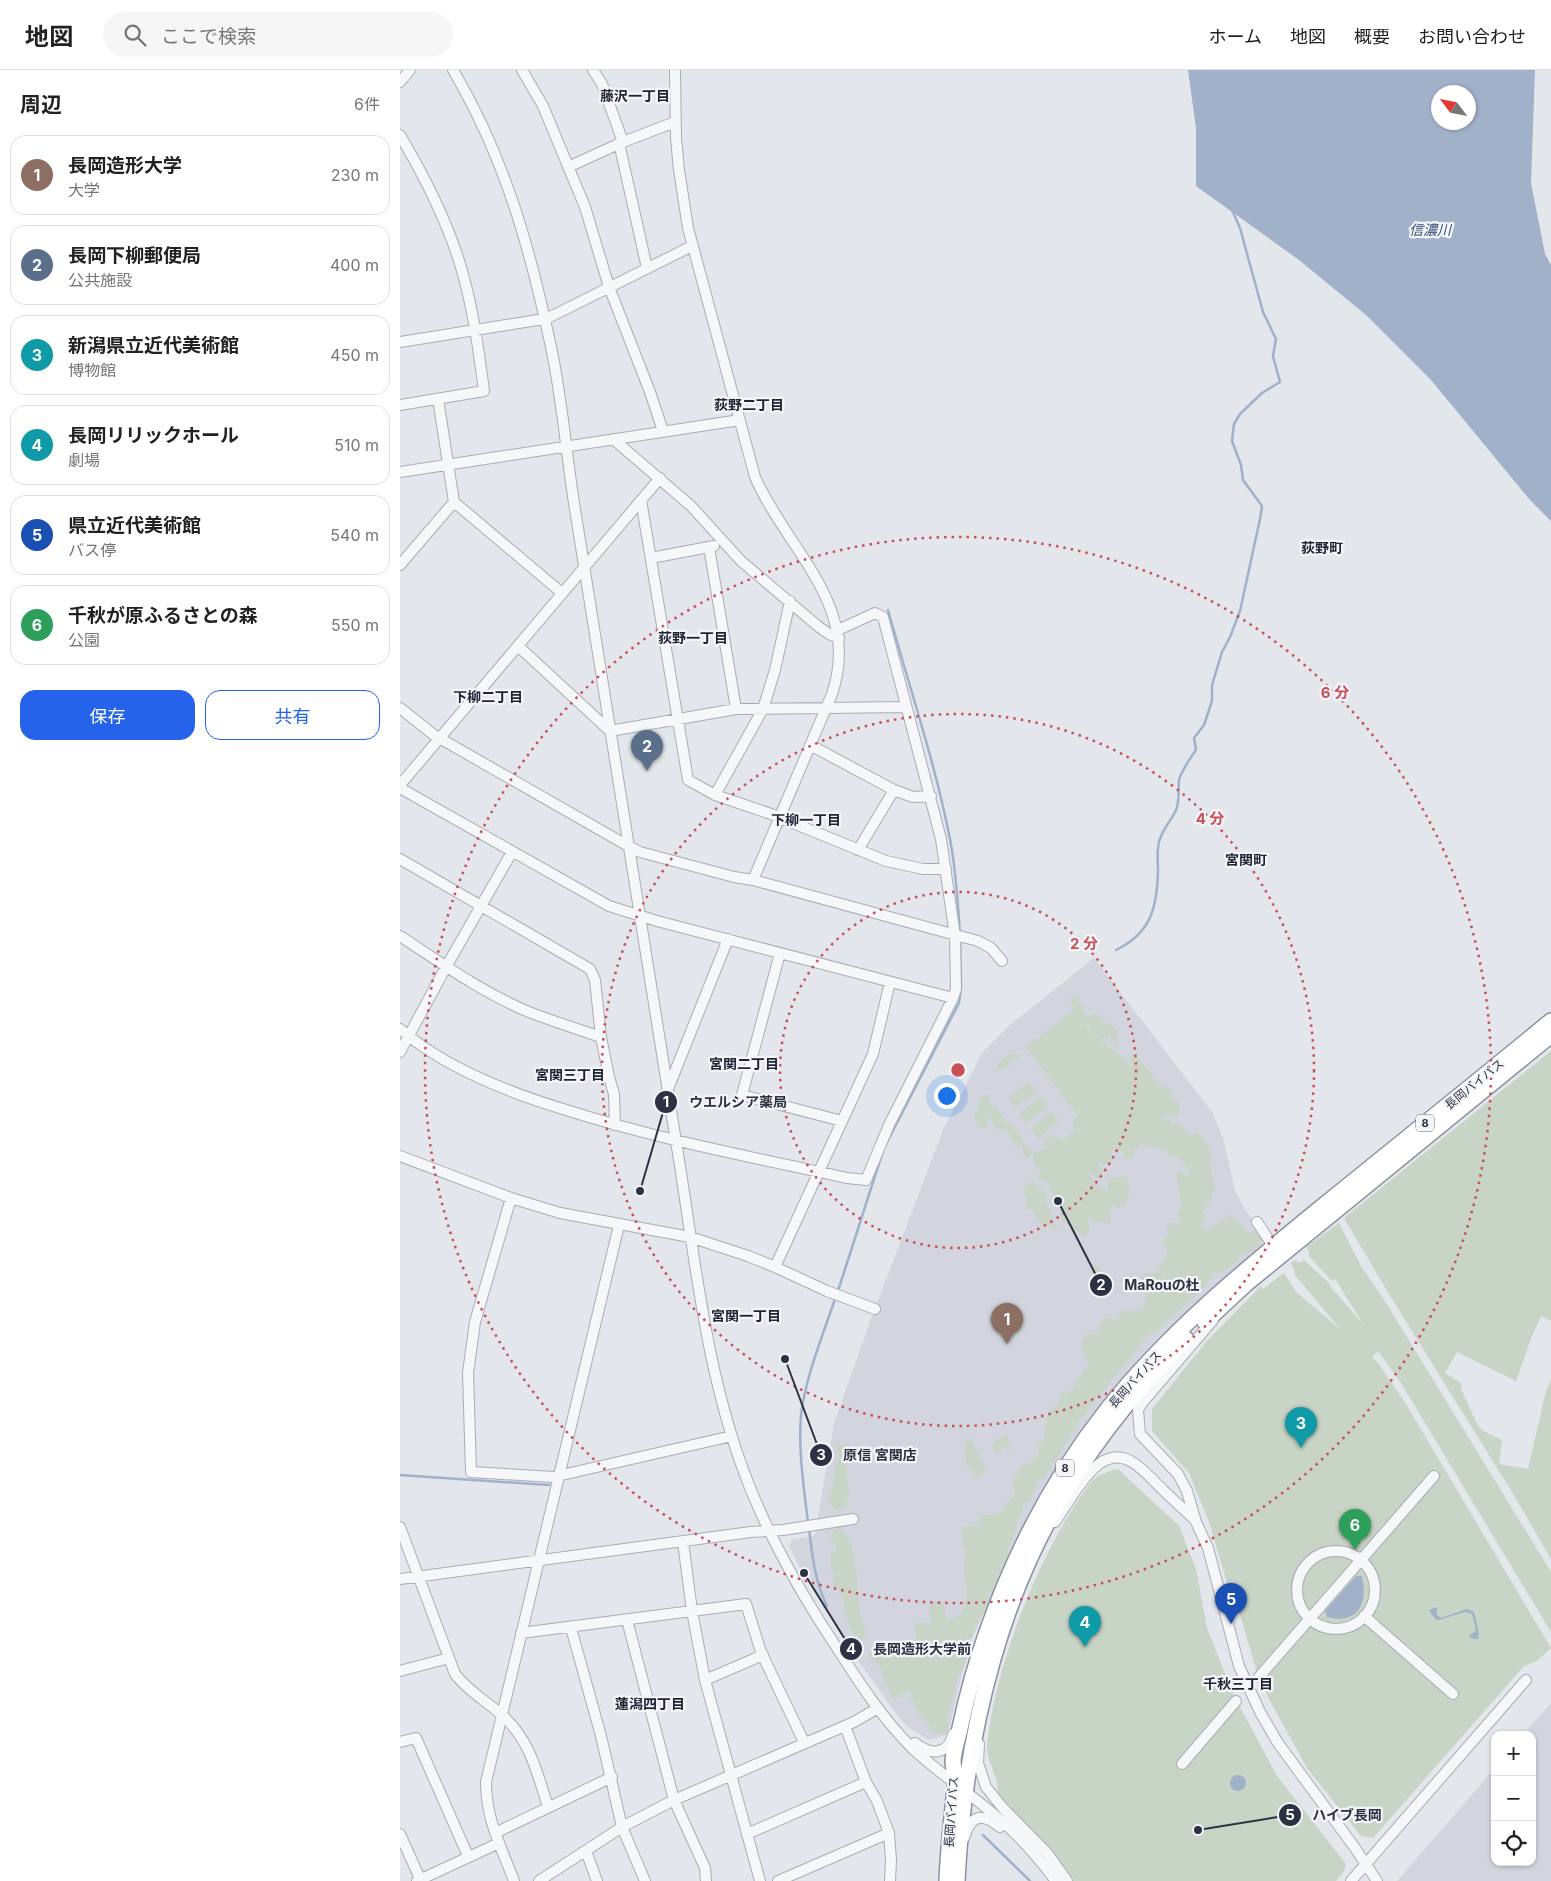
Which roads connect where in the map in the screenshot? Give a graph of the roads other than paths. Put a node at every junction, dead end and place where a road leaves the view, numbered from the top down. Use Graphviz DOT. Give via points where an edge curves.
graph roads {
  1 [pos="410,70"];
  2 [pos="453,70"];
  3 [pos="522,70"];
  4 [pos="593,70"];
  5 [pos="675,70"];
  6 [pos="400,82"];
  7 [pos="675,122"];
  8 [pos="400,135"];
  9 [pos="622,142"];
  10 [pos="568,167"];
  11 [pos="692,246"];
  12 [pos="647,268"];
  13 [pos="609,287"];
  14 [pos="544,319"];
  15 [pos="476,331"];
  16 [pos="400,342"];
  17 [pos="438,399"];
  18 [pos="400,404"];
  19 [pos="740,420"];
  20 [pos="663,431"];
  21 [pos="613,439"];
  22 [pos="566,446"];
  23 [pos="448,465"];
  24 [pos="400,472"];
  25 [pos="660,478"];
  26 [pos="641,500"];
  27 [pos="454,502"];
  28 [pos="725,544"];
  29 [pos="709,547"];
  30 [pos="651,558"];
  31 [pos="586,565"];
  32 [pos="400,566"];
  33 [pos="562,593"];
  34 [pos="790,601"];
  35 [pos="838,634"];
  36 [pos="518,646"];
  37 [pos="906,707"];
  38 [pos="400,708"];
  39 [pos="826,708"];
  40 [pos="736,709"];
  41 [pos="763,709"];
  42 [pos="678,719"];
  43 [pos="610,731"];
  44 [pos="440,739"];
  45 [pos="810,745"];
  46 [pos="400,786"];
  47 [pos="894,790"];
  48 [pos="715,794"];
  49 [pos="931,796"];
  50 [pos="780,818"];
  51 [pos="630,847"];
  52 [pos="858,850"];
  53 [pos="512,852"];
  54 [pos="400,859"];
  55 [pos="946,870"];
  56 [pos="753,880"];
  57 [pos="481,906"];
  58 [pos="641,916"];
  59 [pos="400,936"];
  60 [pos="954,936"];
  61 [pos="728,940"];
  62 [pos="780,953"];
  63 [pos="1002,961"];
  64 [pos="446,967"];
  65 [pos="890,982"];
  66 [pos="953,998"];
  67 [pos="1551,1022"];
  68 [pos="404,1033"];
  69 [pos="1551,1035"];
  70 [pos="601,1037"];
  71 [pos="400,1052"];
  72 [pos="668,1089"];
  73 [pos="842,1121"];
  74 [pos="615,1125"];
  75 [pos="676,1141"];
  76 [pos="400,1156"];
  77 [pos="819,1172"];
  78 [pos="511,1198"];
  79 [pos="1256,1222"];
  80 [pos="619,1225"];
  81 [pos="1303,1230"];
  82 [pos="690,1238"];
  83 [pos="1269,1240"];
  84 [pos="775,1267"];
  85 [pos="1233,1296"];
  86 [pos="875,1309"];
  87 [pos="732,1436"];
  88 [pos="559,1476"];
  89 [pos="1434,1476"];
  90 [pos="853,1519"];
  91 [pos="1196,1522"];
  92 [pos="400,1527"];
  93 [pos="769,1531"];
  94 [pos="684,1542"];
  95 [pos="538,1560"];
  96 [pos="1361,1560"];
  97 [pos="419,1576"];
  98 [pos="400,1579"];
  99 [pos="1016,1590"];
  100 [pos="805,1597"];
  101 [pos="692,1612"];
  102 [pos="1364,1616"];
  103 [pos="1310,1619"];
  104 [pos="627,1620"];
  105 [pos="571,1628"];
  106 [pos="521,1633"];
  107 [pos="763,1656"];
  108 [pos="449,1658"];
  109 [pos="977,1659"];
  110 [pos="400,1671"];
  111 [pos="1259,1676"];
  112 [pos="705,1680"];
  113 [pos="1526,1680"];
  114 [pos="1453,1694"];
  115 [pos="1236,1701"];
  116 [pos="982,1705"];
  117 [pos="878,1708"];
  118 [pos="502,1715"];
  119 [pos="845,1726"];
  120 [pos="400,1742"];
  121 [pos="804,1742"];
  122 [pos="1182,1764"];
  123 [pos="732,1774"];
  124 [pos="612,1777"];
  125 [pos="866,1782"];
  126 [pos="960,1787"];
  127 [pos="674,1800"];
  128 [pos="548,1807"];
  129 [pos="622,1827"];
  130 [pos="889,1833"];
  131 [pos="400,1834"];
  132 [pos="747,1834"];
  133 [pos="497,1838"];
  134 [pos="586,1851"];
  135 [pos="468,1856"];
  136 [pos="1366,1864"];
  137 [pos="419,1880"];
  138 [pos="954,1880"];
  139 [pos="514,1881"];
  140 [pos="539,1881"];
  141 [pos="597,1881"];
  142 [pos="645,1881"];
  143 [pos="706,1881"];
  144 [pos="760,1881"];
  145 [pos="778,1881"];
  146 [pos="890,1881"];
  147 [pos="1050,1881"];
  148 [pos="1056,1881"];
  149 [pos="1067,1881"];
  150 [pos="1351,1881"];
  151 [pos="1377,1881"];
  1 -- 6 [label="street"];
  2 -- 14 [label="street" via="508,183 530,255"];
  3 -- 10 [label="street" via="543,106"];
  4 -- 9 [label="street" via="602,84"];
  5 -- 7 [label="street"];
  7 -- 9 [label="street"];
  7 -- 11 [label="street" via="680,178"];
  8 -- 15 [label="street" via="432,195 449,236 464,277"];
  9 -- 10 [label="street"];
  9 -- 12 [label="street"];
  10 -- 13 [label="street" via="585,207"];
  11 -- 12 [label="street"];
  11 -- 19 [label="street"];
  12 -- 13 [label="street"];
  13 -- 14 [label="street"];
  13 -- 20 [label="street"];
  14 -- 15 [label="street"];
  14 -- 22 [label="street"];
  15 -- 16 [label="street"];
  15 -- 17 [label="street" via="484,391"];
  17 -- 18 [label="street"];
  17 -- 23 [label="street"];
  19 -- 20 [label="street"];
  19 -- 35 [label="street" via="764,498 818,582 829,603"];
  20 -- 21 [label="street"];
  21 -- 22 [label="street"];
  21 -- 25 [label="street"];
  22 -- 23 [label="street"];
  22 -- 31 [label="street"];
  23 -- 24 [label="street"];
  23 -- 27 [label="street"];
  25 -- 26 [label="street"];
  25 -- 28 [label="street"];
  26 -- 30 [label="street"];
  26 -- 31 [label="street"];
  27 -- 32 [label="street"];
  27 -- 33 [label="street"];
  28 -- 29 [label="street"];
  28 -- 34 [label="street"];
  29 -- 30 [label="street"];
  29 -- 40 [label="street"];
  30 -- 42 [label="street"];
  31 -- 33 [label="street"];
  31 -- 43 [label="street"];
  33 -- 36 [label="street"];
  34 -- 35 [label="street" via="829,634"];
  34 -- 41 [label="street"];
  35 -- 37 [label="street" via="875,614 883,617"];
  35 -- 39 [label="street" via="838,672"];
  36 -- 43 [label="street"];
  36 -- 44 [label="street"];
  37 -- 39 [label="street"];
  37 -- 49 [label="street"];
  38 -- 44 [label="street"];
  39 -- 41 [label="street"];
  39 -- 45 [label="street"];
  40 -- 41 [label="street"];
  40 -- 42 [label="street"];
  41 -- 48 [label="street"];
  42 -- 43 [label="street"];
  42 -- 48 [label="street" via="688,780"];
  43 -- 51 [label="street"];
  44 -- 46 [label="street"];
  44 -- 51 [label="street"];
  45 -- 47 [label="street"];
  45 -- 50 [label="street"];
  46 -- 53 [label="street"];
  47 -- 49 [label="street" via="913,797"];
  47 -- 52 [label="street"];
  48 -- 50 [label="street"];
  49 -- 55 [label="street"];
  50 -- 52 [label="street"];
  50 -- 56 [label="street"];
  51 -- 56 [label="street"];
  51 -- 58 [label="street"];
  52 -- 55 [label="street" via="897,865"];
  53 -- 57 [label="street"];
  53 -- 58 [label="street" via="609,906"];
  54 -- 57 [label="street"];
  55 -- 60 [label="street"];
  56 -- 60 [label="street"];
  57 -- 64 [label="street"];
  57 -- 70 [label="street" via="590,970 595,980"];
  58 -- 61 [label="street"];
  58 -- 72 [label="street"];
  59 -- 64 [label="street"];
  60 -- 63 [label="street" via="987,945"];
  60 -- 66 [label="street" via="956,989"];
  61 -- 62 [label="street"];
  61 -- 72 [label="street"];
  62 -- 65 [label="street"];
  62 -- 73 [label="street" via="742,1095"];
  64 -- 68 [label="street"];
  64 -- 70 [label="street" via="528,1012"];
  65 -- 66 [label="street"];
  65 -- 73 [label="street" via="873,1054"];
  66 -- 77 [label="street" via="888,1124 866,1180"];
  67 -- 81 [label="highway, 長岡バイパス / 8"];
  68 -- 71 [label="street"];
  68 -- 74 [label="street" via="459,1068 495,1085 538,1102"];
  69 -- 81 [label="highway, 長岡バイパス / 8"];
  70 -- 74 [label="street" via="614,1094"];
  72 -- 75 [label="street"];
  73 -- 77 [label="street"];
  74 -- 75 [label="street"];
  75 -- 77 [label="street"];
  75 -- 82 [label="street"];
  76 -- 78 [label="street"];
  77 -- 84 [label="street"];
  78 -- 80 [label="street" via="560,1213"];
  78 -- 88 [label="street" via="475,1322 468,1374 471,1472"];
  79 -- 83 [label="street"];
  80 -- 82 [label="street"];
  80 -- 88 [label="street"];
  81 -- 85 [label="highway, 長岡バイパス / 8"];
  81 -- 109 [label="highway, 長岡バイパス / 8" via="1228,1286 1156,1354 1108,1408 1059,1477 1025,1538"];
  82 -- 84 [label="street"];
  82 -- 87 [label="street" via="709,1344"];
  84 -- 86 [label="street"];
  85 -- 91 [label="street" via="1138,1410 1140,1434 1178,1474"];
  85 -- 99 [label="highway, 長岡バイパス / 8" via="1153,1373 1111,1425 1057,1505"];
  87 -- 88 [label="street"];
  87 -- 93 [label="street"];
  88 -- 95 [label="street"];
  89 -- 96 [label="street"];
  90 -- 93 [label="street"];
  91 -- 99 [label="street" via="1138,1465 1123,1458 1103,1462 1094,1469 1054,1523"];
  91 -- 136 [label="street" via="1208,1548 1239,1666 1260,1712 1278,1743"];
  92 -- 97 [label="street"];
  93 -- 94 [label="street"];
  93 -- 100 [label="street"];
  94 -- 95 [label="street"];
  94 -- 101 [label="street"];
  95 -- 97 [label="street"];
  95 -- 106 [label="street"];
  96 -- 102 [label="street" via="1368,1567 1375,1591 1374,1600"];
  96 -- 103 [label="street"];
  96 -- 103 [label="street" via="1343,1551 1334,1551 1315,1557 1308,1564 1298,1581 1297,1591 1302,1610"];
  97 -- 98 [label="street"];
  97 -- 108 [label="street"];
  99 -- 116 [label="highway, 長岡バイパス / 8" via="995,1652"];
  100 -- 109 [label="street" via="898,1727 926,1750 939,1751 952,1740 968,1676"];
  100 -- 117 [label="street"];
  101 -- 104 [label="street"];
  101 -- 107 [label="street" via="746,1604"];
  101 -- 112 [label="street"];
  102 -- 103 [label="street" via="1351,1625 1338,1628"];
  102 -- 114 [label="street"];
  103 -- 111 [label="street"];
  104 -- 105 [label="street"];
  104 -- 127 [label="street"];
  105 -- 106 [label="street"];
  105 -- 124 [label="street"];
  106 -- 118 [label="street"];
  107 -- 112 [label="street"];
  107 -- 121 [label="street"];
  108 -- 110 [label="street"];
  108 -- 118 [label="street" via="461,1682"];
  109 -- 126 [label="highway, 長岡バイパス / 8" via="953,1762"];
  112 -- 123 [label="street"];
  113 -- 136 [label="street"];
  115 -- 122 [label="street"];
  116 -- 126 [label="highway, 長岡バイパス / 8"];
  116 -- 149 [label="street" via="978,1763 986,1787 1002,1808 1047,1853"];
  117 -- 119 [label="street"];
  117 -- 126 [label="street" via="912,1748"];
  118 -- 128 [label="street" via="522,1737"];
  118 -- 133 [label="street" via="486,1782 487,1808"];
  119 -- 121 [label="street"];
  119 -- 125 [label="street"];
  120 -- 135 [label="street" via="416,1738"];
  121 -- 123 [label="street"];
  123 -- 127 [label="street"];
  123 -- 132 [label="street"];
  124 -- 128 [label="street"];
  124 -- 129 [label="street"];
  125 -- 130 [label="street"];
  125 -- 132 [label="street"];
  126 -- 138 [label="highway, 長岡バイパス / 8" via="948,1848"];
  126 -- 148 [label="street" via="1018,1836"];
  127 -- 129 [label="street"];
  127 -- 143 [label="street" via="705,1868"];
  128 -- 133 [label="street"];
  129 -- 134 [label="street"];
  129 -- 142 [label="street"];
  130 -- 145 [label="street"];
  130 -- 146 [label="street"];
  131 -- 137 [label="street"];
  132 -- 144 [label="street"];
  133 -- 135 [label="street"];
  133 -- 139 [label="street"];
  134 -- 140 [label="street"];
  134 -- 141 [label="street"];
  135 -- 137 [label="street"];
  136 -- 150 [label="street"];
  136 -- 151 [label="street"];
  138 -- 147 [label="street" via="967,1830 975,1819 981,1817 1001,1828"];
}
